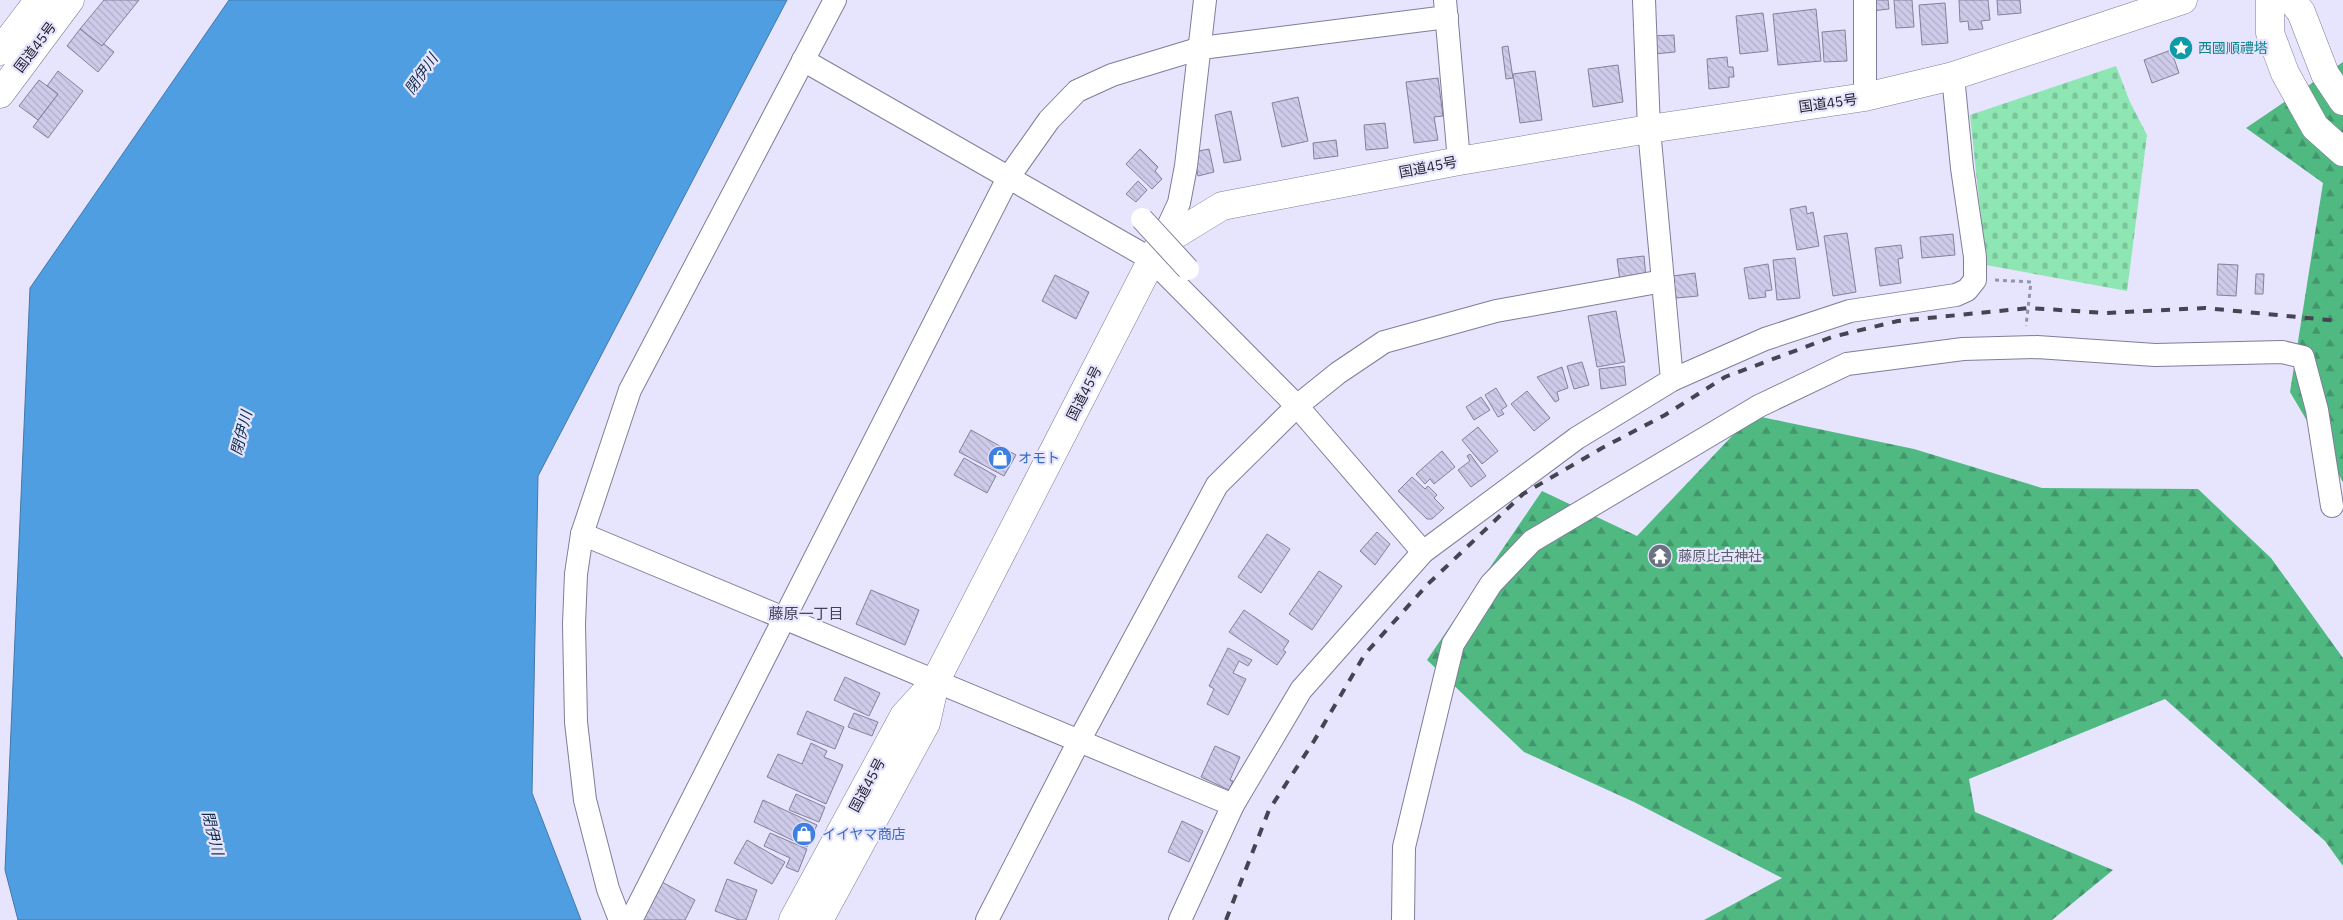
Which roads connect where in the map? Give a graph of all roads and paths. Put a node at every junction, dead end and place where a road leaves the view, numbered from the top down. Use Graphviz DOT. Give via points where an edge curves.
graph roads {
  1 [pos="39,0"];
  2 [pos="70,0"];
  3 [pos="835,0"];
  4 [pos="1206,0"];
  5 [pos="1644,0"];
  6 [pos="1865,0"];
  7 [pos="2183,0"];
  8 [pos="2270,0"];
  9 [pos="2292,0"];
  10 [pos="1446,9"];
  11 [pos="1201,48"];
  12 [pos="0,51"];
  13 [pos="803,60"];
  14 [pos="1953,76"];
  15 [pos="0,94"];
  16 [pos="1865,97"];
  17 [pos="2343,101"];
  18 [pos="1649,129"];
  19 [pos="2343,152"];
  20 [pos="1458,161"];
  21 [pos="1008,178"];
  22 [pos="1142,220"];
  23 [pos="1156,252"];
  24 [pos="1188,268"];
  25 [pos="1974,280"];
  26 [pos="1663,281"];
  27 [pos="2026,330"];
  28 [pos="1672,380"];
  29 [pos="1297,406"];
  30 [pos="2332,506"];
  31 [pos="582,534"];
  32 [pos="1423,552"];
  33 [pos="784,618"];
  34 [pos="935,682"];
  35 [pos="1079,741"];
  36 [pos="1233,805"];
  37 [pos="620,920"];
  38 [pos="631,920"];
  39 [pos="793,920"];
  40 [pos="819,920"];
  41 [pos="987,920"];
  42 [pos="1180,920"];
  43 [pos="1403,920"];
  1 -- 12 [label="highway, 国道45号"];
  2 -- 15 [label="highway, 国道45号"];
  3 -- 13 [label="street"];
  4 -- 11 [label="street"];
  5 -- 18 [label="street"];
  6 -- 16 [label="street"];
  7 -- 14 [label="highway, 国道45号"];
  8 -- 19 [label="highway" via="2270,33 2284,73 2316,127"];
  9 -- 17 [label="highway" via="2301,12 2325,74"];
  10 -- 11 [label="street"];
  10 -- 20 [label="street"];
  11 -- 21 [label="street" via="1112,75 1077,91 1049,120"];
  11 -- 23 [label="street" via="1179,203"];
  13 -- 21 [label="street"];
  13 -- 31 [label="street" via="630,390"];
  14 -- 16 [label="highway, 国道45号"];
  14 -- 25 [label="street" via="1975,257"];
  16 -- 18 [label="highway, 国道45号"];
  18 -- 20 [label="highway, 国道45号"];
  18 -- 26 [label="street"];
  20 -- 23 [label="highway, 国道45号" via="1222,206"];
  21 -- 23 [label="street"];
  21 -- 33 [label="street"];
  22 -- 24 [label="street, bridge"];
  23 -- 29 [label="street"];
  23 -- 34 [label="highway, 国道45号"];
  25 -- 27 [label="path" via="2031,282"];
  25 -- 28 [label="street" via="1967,290 1956,295 1850,311 1765,339"];
  26 -- 28 [label="street"];
  26 -- 29 [label="street" via="1496,311 1384,342"];
  28 -- 32 [label="street" via="1577,438"];
  29 -- 32 [label="street"];
  29 -- 35 [label="street" via="1217,485"];
  30 -- 43 [label="street" via="2317,410 2303,358 2282,352 2155,355 2037,347 1963,349 1848,364 1759,406 1532,541 1491,584 1453,644 1404,847"];
  31 -- 33 [label="street"];
  31 -- 37 [label="street" via="574,624 576,722 585,800 608,889"];
  32 -- 36 [label="street" via="1301,690"];
  33 -- 34 [label="street"];
  33 -- 38 [label="street"];
  34 -- 35 [label="street"];
  34 -- 39 [label="highway, 国道45号" via="904,716"];
  34 -- 40 [label="highway, 国道45号" via="926,723"];
  35 -- 36 [label="street"];
  35 -- 41 [label="street"];
  36 -- 42 [label="street"];
}
